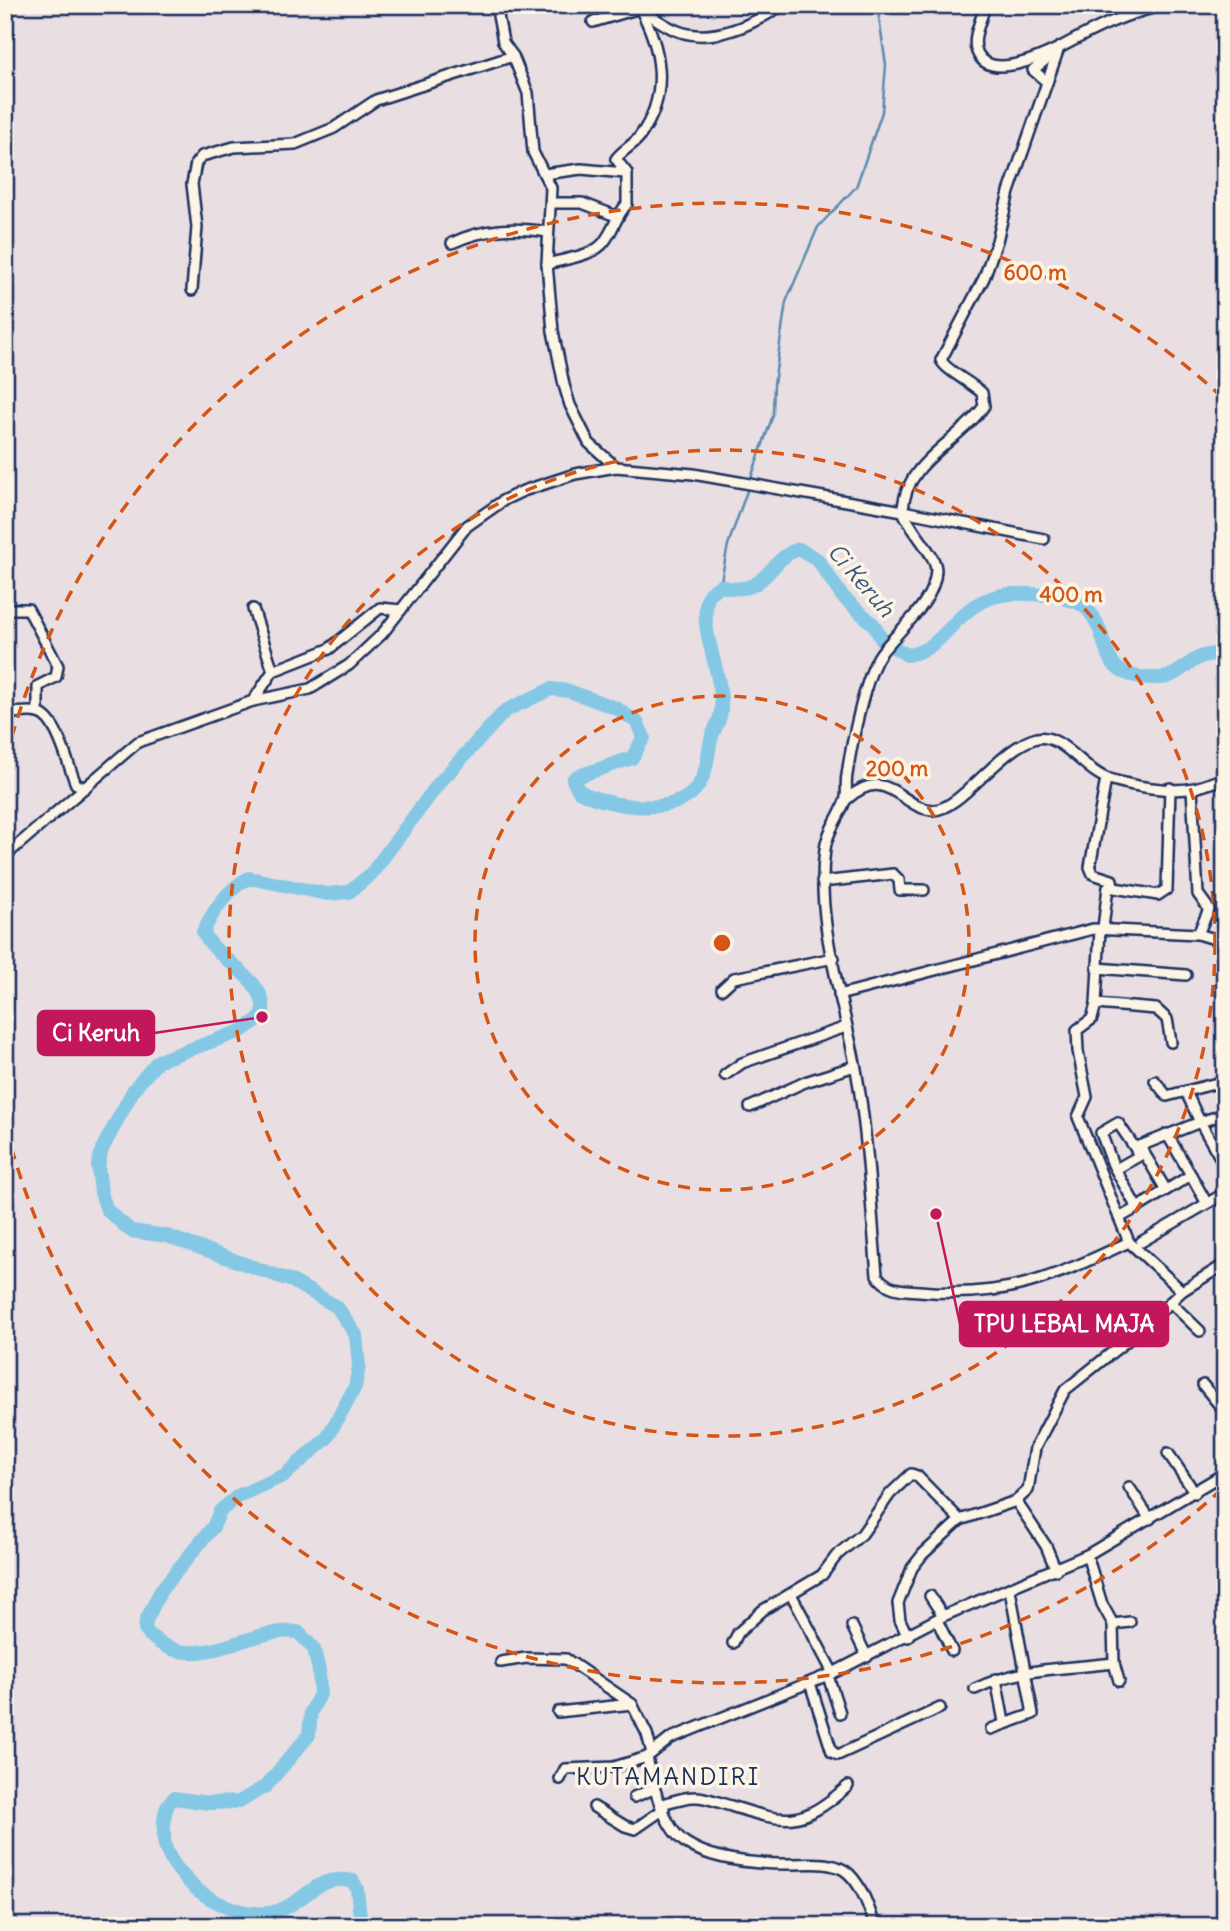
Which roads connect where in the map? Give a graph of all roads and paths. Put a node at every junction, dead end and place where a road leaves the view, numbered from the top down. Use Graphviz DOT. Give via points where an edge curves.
graph roads {
  1 [pos="496,5"];
  2 [pos="782,5"];
  3 [pos="985,5"];
  4 [pos="1167,5"];
  5 [pos="639,7"];
  6 [pos="593,22"];
  7 [pos="1059,48"];
  8 [pos="513,56"];
  9 [pos="1057,62"];
  10 [pos="1047,82"];
  11 [pos="627,173"];
  12 [pos="544,174"];
  13 [pos="552,203"];
  14 [pos="616,215"];
  15 [pos="548,232"];
  16 [pos="452,243"];
  17 [pos="547,264"];
  18 [pos="192,290"];
  19 [pos="616,467"];
  20 [pos="903,511"];
  21 [pos="1044,539"];
  22 [pos="253,608"];
  23 [pos="5,609"];
  24 [pos="401,610"];
  25 [pos="273,671"];
  26 [pos="253,701"];
  27 [pos="5,713"];
  28 [pos="38,713"];
  29 [pos="1106,779"];
  30 [pos="1225,779"];
  31 [pos="85,788"];
  32 [pos="1170,788"];
  33 [pos="1192,789"];
  34 [pos="846,799"];
  35 [pos="5,856"];
  36 [pos="822,882"];
  37 [pos="1113,887"];
  38 [pos="924,890"];
  39 [pos="1101,929"];
  40 [pos="1198,934"];
  41 [pos="1225,942"];
  42 [pos="834,958"];
  43 [pos="1097,968"];
  44 [pos="1186,975"];
  45 [pos="722,989"];
  46 [pos="839,995"];
  47 [pos="1096,1004"];
  48 [pos="846,1027"];
  49 [pos="1171,1042"];
  50 [pos="855,1066"];
  51 [pos="725,1075"];
  52 [pos="1155,1081"];
  53 [pos="1225,1081"];
  54 [pos="1186,1092"];
  55 [pos="750,1107"];
  56 [pos="1225,1114"];
  57 [pos="1200,1122"];
  58 [pos="1167,1134"];
  59 [pos="1220,1149"];
  60 [pos="1140,1151"];
  61 [pos="1225,1166"];
  62 [pos="1115,1169"];
  63 [pos="1191,1175"];
  64 [pos="1166,1190"];
  65 [pos="1225,1193"];
  66 [pos="1206,1202"];
  67 [pos="1137,1208"];
  68 [pos="1119,1218"];
  69 [pos="1129,1242"];
  70 [pos="1141,1242"];
  71 [pos="1223,1267"];
  72 [pos="1182,1291"];
  73 [pos="1170,1303"];
  74 [pos="1200,1331"];
  75 [pos="1202,1385"];
  76 [pos="1225,1412"];
  77 [pos="1168,1453"];
  78 [pos="1225,1472"];
  79 [pos="1129,1487"];
  80 [pos="1195,1493"];
  81 [pos="1016,1501"];
  82 [pos="1150,1519"];
  83 [pos="960,1520"];
  84 [pos="1087,1555"];
  85 [pos="1056,1570"];
  86 [pos="1010,1590"];
  87 [pos="791,1594"];
  88 [pos="930,1596"];
  89 [pos="940,1618"];
  90 [pos="1130,1622"];
  91 [pos="1113,1624"];
  92 [pos="852,1626"];
  93 [pos="908,1637"];
  94 [pos="733,1643"];
  95 [pos="952,1651"];
  96 [pos="867,1657"];
  97 [pos="501,1662"];
  98 [pos="1114,1663"];
  99 [pos="1027,1671"];
  100 [pos="831,1674"];
  101 [pos="996,1679"];
  102 [pos="1119,1681"];
  103 [pos="810,1683"];
  104 [pos="975,1689"];
  105 [pos="632,1704"];
  106 [pos="940,1708"];
  107 [pos="558,1712"];
  108 [pos="840,1713"];
  109 [pos="1004,1722"];
  110 [pos="991,1728"];
  111 [pos="649,1755"];
  112 [pos="560,1779"];
  113 [pos="848,1786"];
  114 [pos="653,1790"];
  115 [pos="634,1797"];
  116 [pos="663,1806"];
  117 [pos="594,1808"];
  118 [pos="875,1926"];
  1 -- 8 [label="street" via="503,42"];
  2 -- 5 [label="street" via="735,30 694,34 668,27"];
  3 -- 7 [label="street" via="976,45 987,64 1028,62"];
  4 -- 7 [label="street" via="1142,9"];
  5 -- 6 [label="street"];
  5 -- 11 [label="street" via="650,27 662,75 645,128 616,159"];
  7 -- 9 [label="street"];
  8 -- 12 [label="street" via="528,93 533,152"];
  8 -- 18 [label="street" via="376,100 334,128 295,144 234,147 202,156 192,184 197,227"];
  9 -- 10 [label="street"];
  9 -- 10 [label="street" via="1053,56 1033,69"];
  10 -- 20 [label="street" via="984,278 941,360 980,391 984,405 913,478 903,496"];
  11 -- 12 [label="street" via="581,169"];
  11 -- 14 [label="street" via="627,204"];
  12 -- 13 [label="street"];
  13 -- 14 [label="street" via="582,203"];
  13 -- 15 [label="street"];
  14 -- 17 [label="street" via="599,247"];
  15 -- 16 [label="street" via="492,230"];
  15 -- 17 [label="street"];
  17 -- 19 [label="street" via="553,331 570,405 589,443"];
  19 -- 20 [label="street" via="692,474"];
  19 -- 24 [label="street" via="549,482 488,510 467,526"];
  20 -- 21 [label="street"];
  20 -- 34 [label="street" via="936,567 930,593 880,655 868,681 845,785"];
  22 -- 25 [label="street"];
  23 -- 28 [label="street" via="28,610 58,666 56,677 38,686"];
  24 -- 25 [label="street" via="380,608 328,649"];
  24 -- 26 [label="street" via="366,652 323,683"];
  25 -- 26 [label="street"];
  26 -- 31 [label="street" via="138,742"];
  27 -- 28 [label="street"];
  28 -- 31 [label="street" via="51,723 76,784"];
  29 -- 32 [label="street"];
  29 -- 34 [label="street" via="1052,738 1040,737 1001,758 963,795 940,809 926,808 872,785"];
  29 -- 37 [label="street" via="1090,867 1093,874 1112,880"];
  30 -- 33 [label="street"];
  31 -- 35 [label="street"];
  32 -- 33 [label="street"];
  32 -- 37 [label="street" via="1165,893"];
  33 -- 40 [label="street" via="1198,894 1209,908"];
  34 -- 36 [label="street" via="825,846"];
  36 -- 38 [label="street" via="893,874 900,890"];
  36 -- 42 [label="street"];
  37 -- 39 [label="street" via="1107,888"];
  39 -- 40 [label="street"];
  39 -- 43 [label="street"];
  39 -- 46 [label="street"];
  40 -- 41 [label="street"];
  42 -- 45 [label="street" via="734,978"];
  42 -- 46 [label="street"];
  43 -- 44 [label="street"];
  43 -- 47 [label="street"];
  46 -- 48 [label="street"];
  47 -- 49 [label="street" via="1156,1009 1167,1019"];
  47 -- 68 [label="street" via="1092,1019 1077,1030 1087,1097 1078,1117"];
  48 -- 50 [label="street"];
  48 -- 51 [label="street" via="742,1063"];
  50 -- 55 [label="street"];
  50 -- 69 [label="street" via="881,1282 901,1290 956,1295 1007,1290 1035,1284"];
  52 -- 54 [label="street" via="1167,1097"];
  53 -- 54 [label="street"];
  54 -- 57 [label="street"];
  56 -- 57 [label="street"];
  57 -- 58 [label="street"];
  57 -- 59 [label="street"];
  58 -- 60 [label="street"];
  58 -- 63 [label="street"];
  59 -- 61 [label="street"];
  60 -- 62 [label="street"];
  60 -- 62 [label="street" via="1118,1123 1102,1131"];
  60 -- 64 [label="street"];
  62 -- 67 [label="street"];
  63 -- 64 [label="street"];
  63 -- 66 [label="street"];
  64 -- 67 [label="street"];
  65 -- 66 [label="street"];
  66 -- 70 [label="street"];
  67 -- 68 [label="street"];
  68 -- 69 [label="street"];
  69 -- 72 [label="street"];
  71 -- 72 [label="street"];
  72 -- 73 [label="street"];
  73 -- 74 [label="street"];
  73 -- 81 [label="street" via="1065,1390 1035,1448 1028,1489"];
  75 -- 76 [label="street"];
  77 -- 80 [label="street"];
  78 -- 80 [label="street"];
  79 -- 82 [label="street"];
  80 -- 82 [label="street"];
  81 -- 83 [label="street"];
  81 -- 85 [label="street"];
  82 -- 84 [label="street"];
  83 -- 87 [label="street" via="912,1474 822,1575"];
  83 -- 93 [label="street" via="912,1568 898,1603"];
  84 -- 85 [label="street"];
  84 -- 91 [label="street"];
  85 -- 86 [label="street"];
  86 -- 89 [label="street"];
  86 -- 99 [label="street"];
  87 -- 94 [label="street" via="763,1610"];
  87 -- 100 [label="street"];
  88 -- 89 [label="street"];
  89 -- 93 [label="street"];
  89 -- 95 [label="street"];
  90 -- 91 [label="street"];
  91 -- 98 [label="street"];
  92 -- 96 [label="street"];
  93 -- 96 [label="street"];
  96 -- 100 [label="street"];
  97 -- 105 [label="street" via="566,1659"];
  98 -- 99 [label="street"];
  98 -- 102 [label="street"];
  99 -- 101 [label="street"];
  99 -- 109 [label="street" via="1033,1714"];
  100 -- 103 [label="street"];
  100 -- 108 [label="street"];
  101 -- 104 [label="street"];
  101 -- 109 [label="street"];
  103 -- 106 [label="street" via="835,1755"];
  103 -- 111 [label="street" via="671,1738"];
  105 -- 107 [label="street"];
  105 -- 111 [label="street" via="647,1734"];
  109 -- 110 [label="street"];
  111 -- 112 [label="street" via="614,1767 565,1769"];
  111 -- 114 [label="street"];
  113 -- 116 [label="street" via="827,1804 790,1820 773,1820 702,1798"];
  114 -- 115 [label="street"];
  114 -- 116 [label="street"];
  116 -- 117 [label="street" via="635,1829"];
  116 -- 118 [label="street" via="677,1835 712,1854 842,1869 863,1896"];
}
